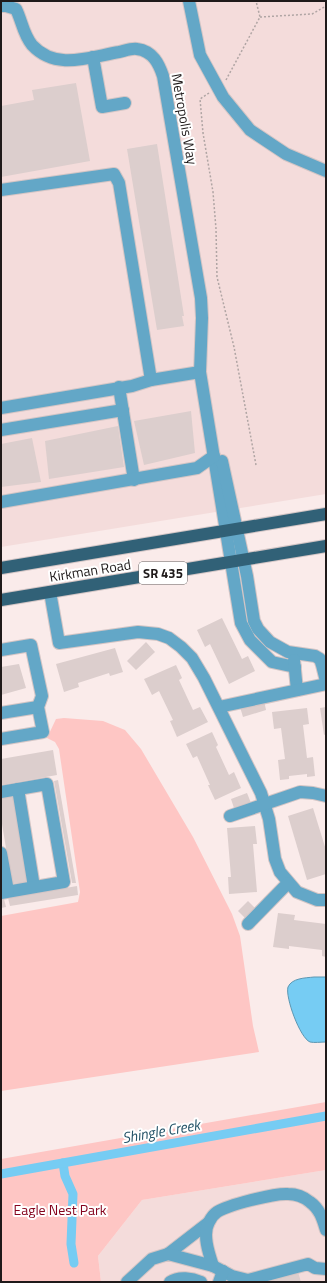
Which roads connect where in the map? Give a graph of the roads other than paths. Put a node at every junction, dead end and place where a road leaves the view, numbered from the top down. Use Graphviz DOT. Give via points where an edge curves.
graph roads {
  1 [pos="189,1"];
  2 [pos="1,6"];
  3 [pos="93,57"];
  4 [pos="125,103"];
  5 [pos="326,172"];
  6 [pos="1,190"];
  7 [pos="200,372"];
  8 [pos="151,380"];
  9 [pos="119,387"];
  10 [pos="1,408"];
  11 [pos="123,410"];
  12 [pos="1,430"];
  13 [pos="211,432"];
  14 [pos="214,456"];
  15 [pos="197,468"];
  16 [pos="134,480"];
  17 [pos="218,481"];
  18 [pos="1,502"];
  19 [pos="326,514"];
  20 [pos="231,530"];
  21 [pos="326,546"];
  22 [pos="243,560"];
  23 [pos="230,562"];
  24 [pos="1,568"];
  25 [pos="50,592"];
  26 [pos="1,600"];
  27 [pos="254,621"];
  28 [pos="241,623"];
  29 [pos="1,650"];
  30 [pos="294,653"];
  31 [pos="295,667"];
  32 [pos="326,683"];
  33 [pos="297,690"];
  34 [pos="38,707"];
  35 [pos="219,707"];
  36 [pos="1,714"];
  37 [pos="1,739"];
  38 [pos="18,789"];
  39 [pos="1,792"];
  40 [pos="326,796"];
  41 [pos="264,804"];
  42 [pos="230,816"];
  43 [pos="1,853"];
  44 [pos="288,883"];
  45 [pos="34,887"];
  46 [pos="4,892"];
  47 [pos="326,900"];
  48 [pos="248,924"];
  49 [pos="208,1223"];
  50 [pos="326,1230"];
  51 [pos="168,1254"];
  52 [pos="326,1269"];
  53 [pos="219,1273"];
  54 [pos="127,1282"];
  55 [pos="170,1282"];
  56 [pos="201,1282"];
  1 -- 5 [label="street" via="200,55 223,97 250,130 286,154"];
  2 -- 3 [label="street, Metropolis Way" via="16,9 22,21 24,34 50,58 61,61"];
  3 -- 4 [label="street" via="102,107"];
  3 -- 7 [label="street, Metropolis Way" via="137,49 150,54 159,62 201,298"];
  6 -- 8 [label="street" via="114,174 119,182"];
  7 -- 8 [label="street"];
  7 -- 13 [label="street, Metropolis Way"];
  8 -- 9 [label="street"];
  9 -- 10 [label="street"];
  9 -- 11 [label="street"];
  11 -- 12 [label="street"];
  11 -- 16 [label="street"];
  13 -- 14 [label="street"];
  13 -- 20 [label="street" via="221,454"];
  14 -- 15 [label="street"];
  14 -- 17 [label="street"];
  15 -- 16 [label="street"];
  15 -- 17 [label="street"];
  16 -- 18 [label="street"];
  17 -- 20 [label="street"];
  19 -- 20 [label="main road, Kirkman Road / SR 435"];
  20 -- 22 [label="street"];
  20 -- 23 [label="street"];
  20 -- 24 [label="main road, Kirkman Road / SR 435"];
  21 -- 22 [label="main road, Kirkman Road / SR 435"];
  22 -- 23 [label="main road, Kirkman Road / SR 435"];
  22 -- 27 [label="street"];
  23 -- 25 [label="main road, Kirkman Road / SR 435"];
  23 -- 28 [label="street"];
  25 -- 26 [label="main road, Kirkman Road / SR 435"];
  25 -- 35 [label="street" via="59,643 138,632 163,636 181,647 192,658"];
  27 -- 28 [label="street"];
  27 -- 30 [label="street" via="270,642"];
  28 -- 31 [label="street" via="250,640 272,662"];
  29 -- 34 [label="street" via="32,645 42,696"];
  30 -- 31 [label="street"];
  30 -- 32 [label="street" via="310,654 320,659"];
  31 -- 33 [label="street"];
  32 -- 33 [label="street"];
  33 -- 35 [label="street"];
  34 -- 36 [label="street"];
  34 -- 37 [label="street" via="43,732"];
  35 -- 41 [label="street"];
  38 -- 39 [label="street"];
  38 -- 45 [label="street"];
  38 -- 45 [label="street" via="47,784 64,882"];
  40 -- 41 [label="street" via="300,792"];
  41 -- 42 [label="street"];
  41 -- 44 [label="street" via="276,859 280,872"];
  43 -- 46 [label="street"];
  44 -- 47 [label="street" via="306,897"];
  44 -- 48 [label="street"];
  45 -- 46 [label="street"];
  49 -- 50 [label="street" via="216,1213 228,1207 286,1194 299,1196 318,1208"];
  49 -- 51 [label="street"];
  49 -- 53 [label="street" via="208,1247"];
  51 -- 53 [label="street"];
  51 -- 54 [label="street" via="152,1259"];
  52 -- 53 [label="street" via="308,1264 248,1280"];
  55 -- 56 [label="street" via="189,1278"];
}
